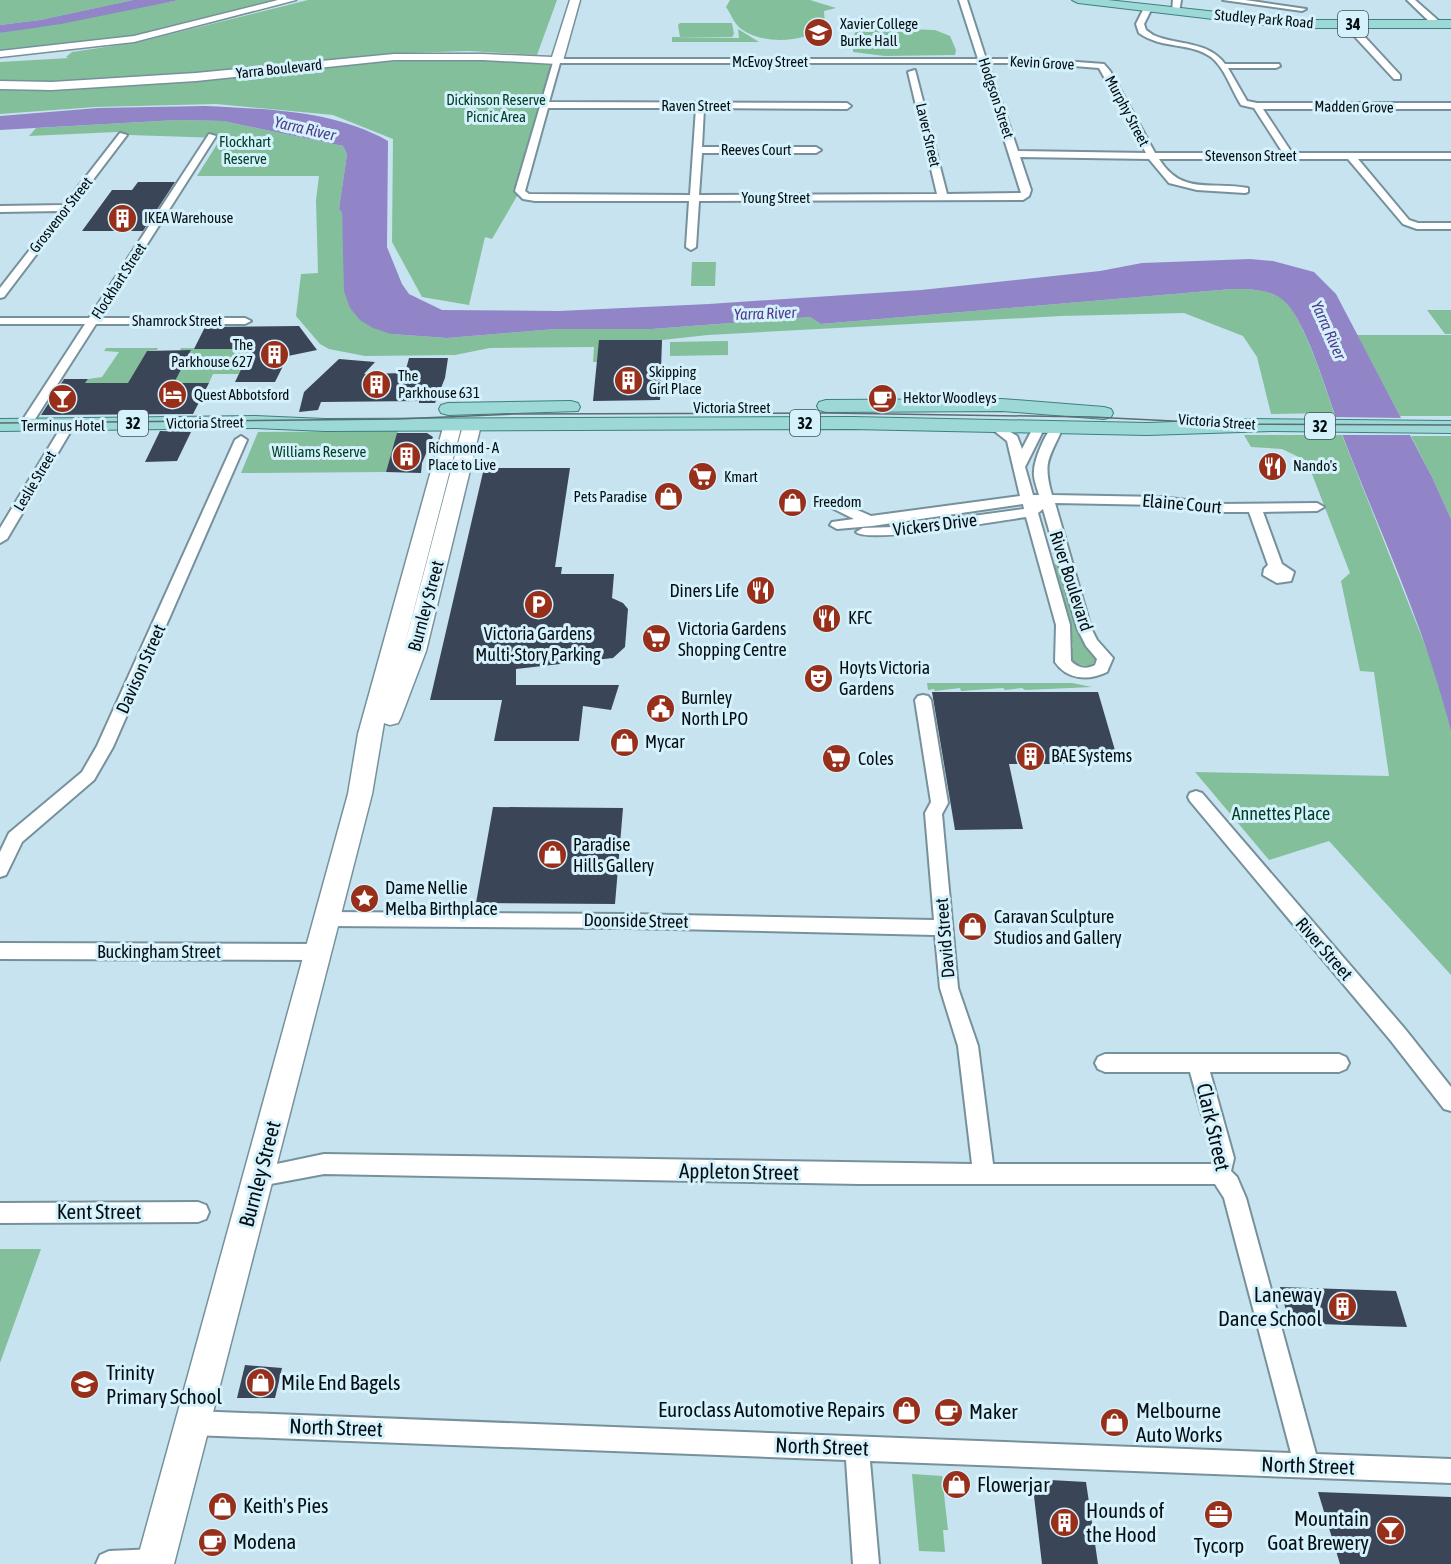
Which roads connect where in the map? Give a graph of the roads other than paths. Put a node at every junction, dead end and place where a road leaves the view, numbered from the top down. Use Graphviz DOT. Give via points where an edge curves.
graph roads {
  1 [pos="291,0"];
  2 [pos="575,0"];
  3 [pos="963,0"];
  4 [pos="1078,0"];
  5 [pos="1227,0"];
  6 [pos="1297,0"];
  7 [pos="1411,0"];
  8 [pos="1177,6"];
  9 [pos="1148,8"];
  10 [pos="1302,9"];
  11 [pos="1320,24"];
  12 [pos="1348,24"];
  13 [pos="1437,24"];
  14 [pos="1451,24"];
  15 [pos="0,54"];
  16 [pos="983,60"];
  17 [pos="557,61"];
  18 [pos="1101,66"];
  19 [pos="1221,66"];
  20 [pos="1285,71"];
  21 [pos="912,72"];
  22 [pos="1397,77"];
  23 [pos="0,85"];
  24 [pos="544,105"];
  25 [pos="847,105"];
  26 [pos="700,106"];
  27 [pos="1257,106"];
  28 [pos="1451,106"];
  29 [pos="123,135"];
  30 [pos="212,136"];
  31 [pos="697,150"];
  32 [pos="816,150"];
  33 [pos="1015,156"];
  34 [pos="1153,156"];
  35 [pos="1289,156"];
  36 [pos="1351,156"];
  37 [pos="1451,156"];
  38 [pos="1245,190"];
  39 [pos="1025,196"];
  40 [pos="693,198"];
  41 [pos="943,198"];
  42 [pos="66,208"];
  43 [pos="0,209"];
  44 [pos="1451,226"];
  45 [pos="691,247"];
  46 [pos="0,295"];
  47 [pos="0,321"];
  48 [pos="93,321"];
  49 [pos="245,321"];
  50 [pos="466,416"];
  51 [pos="1054,418"];
  52 [pos="26,424"];
  53 [pos="69,424"];
  54 [pos="0,425"];
  55 [pos="994,426"];
  56 [pos="1451,427"];
  57 [pos="241,440"];
  58 [pos="1019,467"];
  59 [pos="1047,500"];
  60 [pos="835,504"];
  61 [pos="1029,506"];
  62 [pos="1317,507"];
  63 [pos="1255,509"];
  64 [pos="937,518"];
  65 [pos="872,522"];
  66 [pos="916,528"];
  67 [pos="1054,530"];
  68 [pos="1036,531"];
  69 [pos="422,536"];
  70 [pos="444,537"];
  71 [pos="0,539"];
  72 [pos="1044,555"];
  73 [pos="1061,555"];
  74 [pos="1276,568"];
  75 [pos="393,651"];
  76 [pos="415,651"];
  77 [pos="923,700"];
  78 [pos="363,783"];
  79 [pos="1196,797"];
  80 [pos="0,870"];
  81 [pos="327,919"];
  82 [pos="945,928"];
  83 [pos="0,951"];
  84 [pos="318,952"];
  85 [pos="1105,1063"];
  86 [pos="1198,1063"];
  87 [pos="1339,1063"];
  88 [pos="1451,1102"];
  89 [pos="984,1174"];
  90 [pos="1220,1174"];
  91 [pos="260,1176"];
  92 [pos="198,1212"];
  93 [pos="0,1213"];
  94 [pos="193,1423"];
  95 [pos="858,1449"];
  96 [pos="1307,1467"];
  97 [pos="1451,1471"];
  98 [pos="155,1563"];
  99 [pos="109,1564"];
  100 [pos="866,1564"];
  1 -- 15 [label="street" via="134,39"];
  2 -- 17 [label="street"];
  3 -- 16 [label="street, Hodgson Street"];
  4 -- 9 [label="main road, Studley Park Road / 34"];
  5 -- 10 [label="street"];
  6 -- 10 [label="street"];
  7 -- 13 [label="street"];
  8 -- 9 [label="main road, Studley Park Road / 34"];
  8 -- 11 [label="main road, Studley Park Road / 34" via="1277,23"];
  9 -- 19 [label="street" via="1139,27 1144,34 1206,52"];
  10 -- 11 [label="street"];
  11 -- 12 [label="main road, Studley Park Road / 34"];
  12 -- 13 [label="main road, Studley Park Road / 34"];
  12 -- 22 [label="street"];
  13 -- 14 [label="main road, Studley Park Road / 34"];
  16 -- 17 [label="street, McEvoy Street"];
  16 -- 18 [label="street, Kevin Grove"];
  16 -- 33 [label="street, Hodgson Street"];
  17 -- 23 [label="street, Yarra Boulevard" via="394,57 196,77 60,86"];
  17 -- 24 [label="street"];
  18 -- 34 [label="street, Murphy Street"];
  19 -- 20 [label="street" via="1276,64"];
  19 -- 27 [label="street" via="1244,103"];
  21 -- 41 [label="street, Laver Street"];
  24 -- 26 [label="street, Raven Street"];
  24 -- 40 [label="street, Young Street" via="520,191 525,197"];
  25 -- 26 [label="street, Raven Street"];
  26 -- 31 [label="street"];
  27 -- 28 [label="street, Madden Grove"];
  27 -- 35 [label="street"];
  29 -- 42 [label="street, Grosvenor Street"];
  30 -- 48 [label="street, Flockhart Street"];
  31 -- 32 [label="street, Reeves Court"];
  31 -- 40 [label="street"];
  33 -- 34 [label="street, Stevenson Street"];
  33 -- 39 [label="street, Hodgson Street"];
  34 -- 35 [label="street, Stevenson Street"];
  34 -- 38 [label="street, Murphy Street" via="1166,177 1174,182"];
  35 -- 36 [label="street, Stevenson Street"];
  36 -- 37 [label="street, Stevenson Street"];
  36 -- 44 [label="street" via="1406,222"];
  39 -- 41 [label="street, Young Street"];
  40 -- 41 [label="street, Young Street"];
  40 -- 45 [label="street"];
  42 -- 43 [label="street"];
  42 -- 46 [label="street, Grosvenor Street"];
  47 -- 48 [label="street, Shamrock Street"];
  48 -- 49 [label="street, Shamrock Street"];
  48 -- 52 [label="street, Flockhart Street"];
  50 -- 51 [label="main road, Victoria Street / 32" via="1002,405"];
  50 -- 53 [label="main road, Victoria Street / 32" via="325,425"];
  50 -- 55 [label="main road, Victoria Street / 32"];
  50 -- 69 [label="street, Burnley Street"];
  50 -- 70 [label="street, Burnley Street"];
  51 -- 55 [label="main road, Victoria Street / 32"];
  51 -- 56 [label="main road, Victoria Street / 32" via="1218,429"];
  51 -- 58 [label="street"];
  51 -- 59 [label="street, River Boulevard" via="1039,464"];
  52 -- 53 [label="main road, Victoria Street / 32"];
  52 -- 54 [label="main road, Victoria Street / 32"];
  53 -- 71 [label="street, Leslie Street"];
  55 -- 58 [label="street, River Boulevard" via="1013,439"];
  57 -- 80 [label="street, Davison Street" via="105,747 88,776 15,838"];
  58 -- 61 [label="street, River Boulevard"];
  59 -- 61 [label="street"];
  59 -- 63 [label="street, Elaine Court" via="1161,501"];
  59 -- 67 [label="street, River Boulevard"];
  60 -- 65 [label="street"];
  61 -- 64 [label="street, Vickers Drive"];
  61 -- 68 [label="street, River Boulevard"];
  62 -- 63 [label="street, Elaine Court"];
  63 -- 74 [label="street"];
  64 -- 65 [label="street, Vickers Drive"];
  64 -- 66 [label="street, Vickers Drive"];
  65 -- 66 [label="street"];
  65 -- 66 [label="street, Vickers Drive" via="837,528"];
  67 -- 68 [label="street"];
  67 -- 73 [label="street, River Boulevard"];
  68 -- 72 [label="street, River Boulevard"];
  69 -- 70 [label="street"];
  69 -- 75 [label="street, Burnley Street"];
  70 -- 76 [label="street, Burnley Street"];
  72 -- 73 [label="street"];
  72 -- 73 [label="street, River Boulevard" via="1063,625 1063,662 1072,670 1096,672 1104,666 1105,658 1085,631"];
  75 -- 76 [label="street"];
  75 -- 78 [label="street, Burnley Street" via="370,734"];
  76 -- 78 [label="street, Burnley Street"];
  77 -- 82 [label="street, David Street" via="940,803 933,813"];
  78 -- 81 [label="street, Burnley Street"];
  79 -- 88 [label="street, River Street"];
  81 -- 82 [label="street, Doonside Street"];
  81 -- 84 [label="street, Burnley Street"];
  82 -- 89 [label="street, David Street" via="949,988 968,1046"];
  83 -- 84 [label="street, Buckingham Street"];
  84 -- 91 [label="street, Burnley Street"];
  85 -- 86 [label="street, Clark Street"];
  86 -- 87 [label="street, Clark Street"];
  86 -- 90 [label="street, Clark Street" via="1224,1158"];
  89 -- 90 [label="street, Appleton Street"];
  89 -- 91 [label="street, Appleton Street" via="324,1164"];
  90 -- 96 [label="street, Clark Street" via="1235,1198"];
  91 -- 94 [label="street, Burnley Street"];
  92 -- 93 [label="street, Kent Street"];
  94 -- 95 [label="street, North Street"];
  94 -- 98 [label="street, Burnley Street"];
  95 -- 96 [label="street, North Street"];
  95 -- 100 [label="street"];
  96 -- 97 [label="street, North Street"];
  98 -- 99 [label="street"];
}
